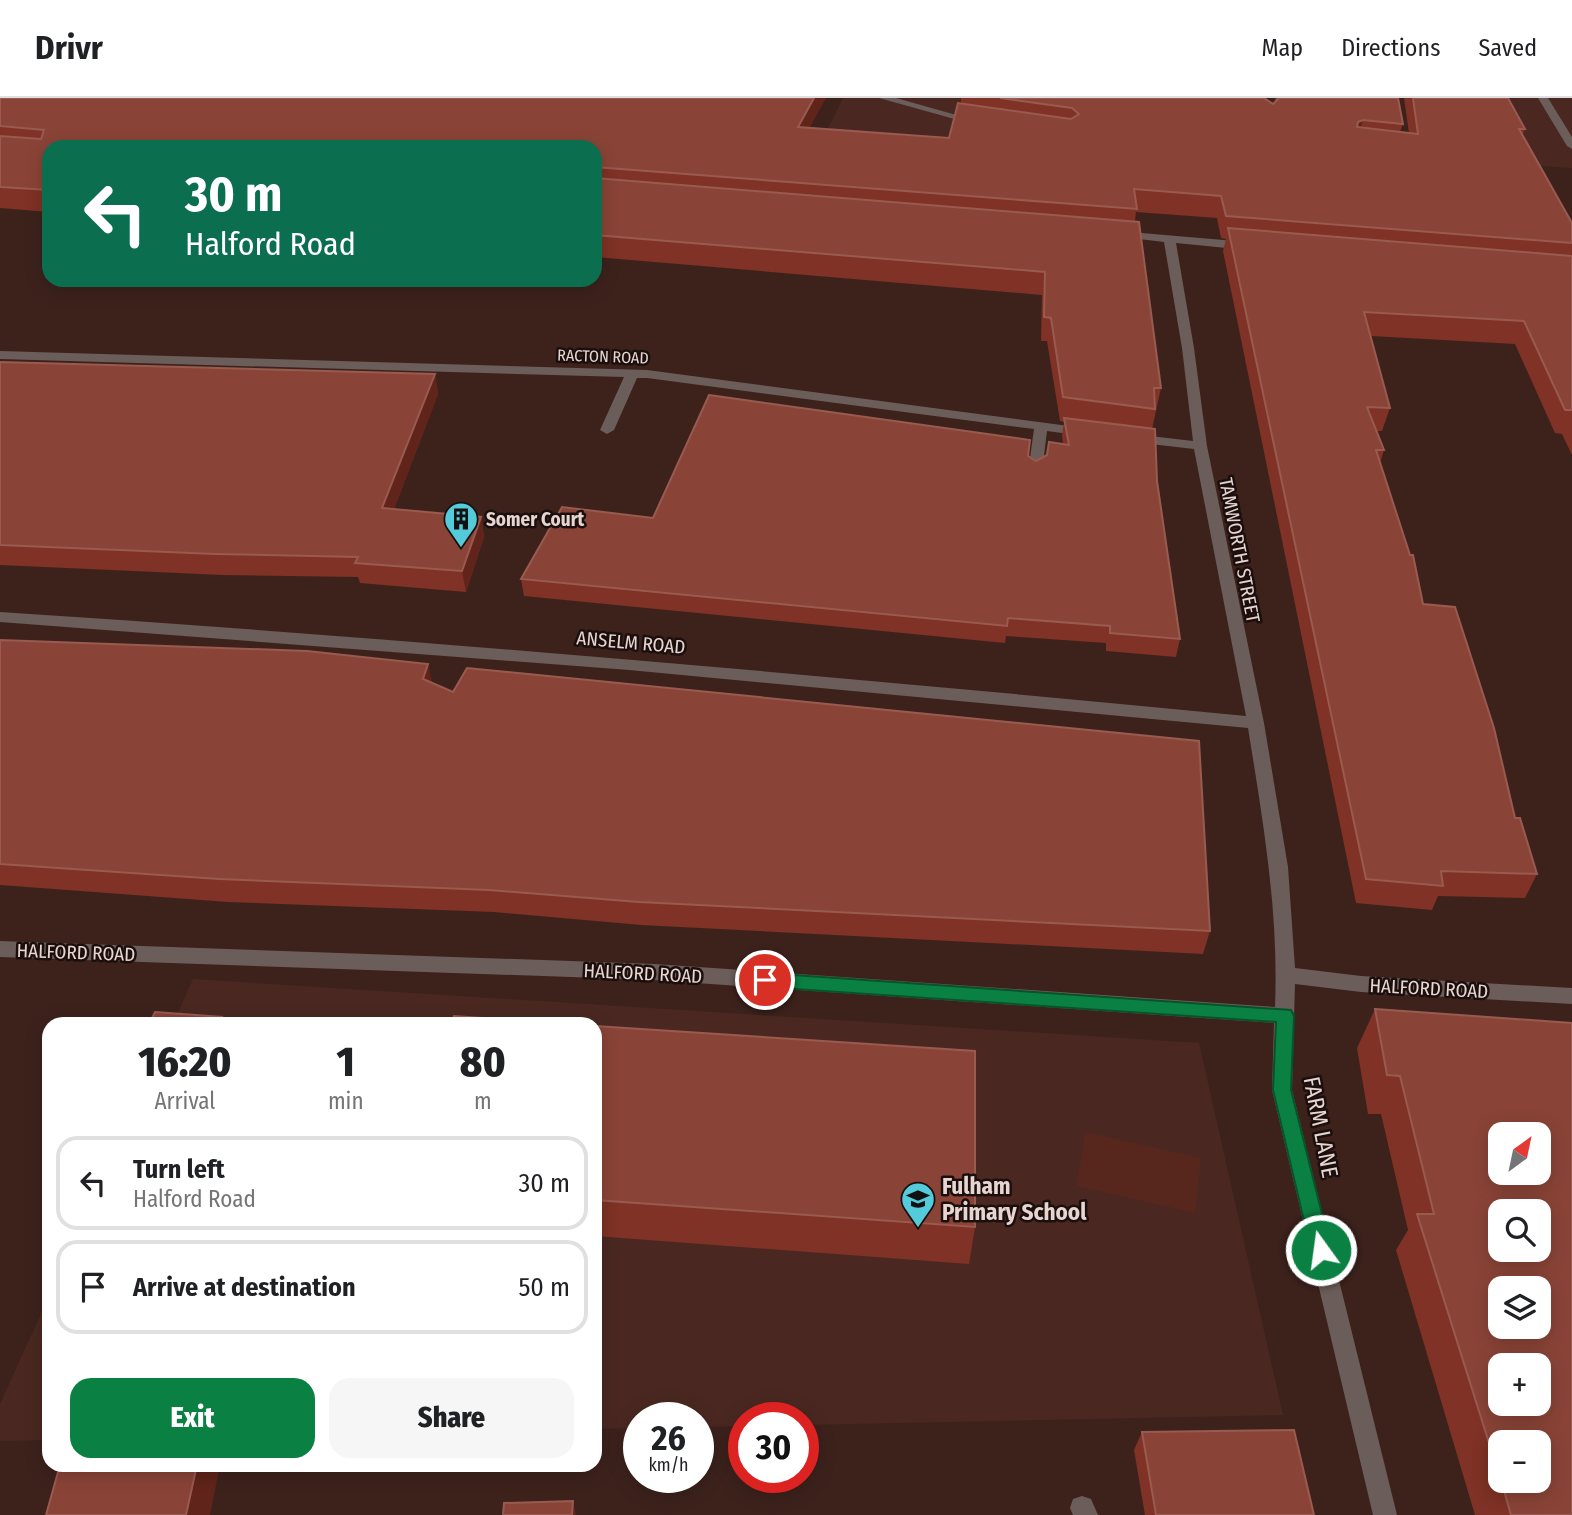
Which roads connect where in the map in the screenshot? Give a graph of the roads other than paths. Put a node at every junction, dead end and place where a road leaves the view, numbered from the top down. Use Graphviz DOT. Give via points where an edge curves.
graph roads {
  1 [pos="884,98"];
  2 [pos="925,98"];
  3 [pos="1544,98"];
  4 [pos="916,106"];
  5 [pos="994,124"];
  6 [pos="1572,146"];
  7 [pos="1101,233"];
  8 [pos="1169,238"];
  9 [pos="1267,247"];
  10 [pos="0,355"];
  11 [pos="632,373"];
  12 [pos="1041,427"];
  13 [pos="607,430"];
  14 [pos="1094,433"];
  15 [pos="1120,436"];
  16 [pos="1200,446"];
  17 [pos="1035,472"];
  18 [pos="0,617"];
  19 [pos="1256,723"];
  20 [pos="1279,867"];
  21 [pos="0,949"];
  22 [pos="1286,975"];
  23 [pos="1572,996"];
  24 [pos="1285,1016"];
  25 [pos="1385,1515"];
  1 -- 4 [label="street"];
  2 -- 4 [label="street"];
  3 -- 6 [label="street"];
  4 -- 5 [label="street" via="956,119"];
  7 -- 8 [label="street"];
  8 -- 9 [label="street"];
  8 -- 16 [label="street, TAMWORTH STREET"];
  10 -- 11 [label="street, RACTON ROAD"];
  11 -- 12 [label="street, RACTON ROAD"];
  11 -- 13 [label="street"];
  12 -- 14 [label="street, RACTON ROAD"];
  12 -- 17 [label="street"];
  15 -- 16 [label="street"];
  16 -- 19 [label="street, TAMWORTH STREET"];
  18 -- 19 [label="street, ANSELM ROAD" via="652,664"];
  19 -- 20 [label="street, TAMWORTH STREET"];
  20 -- 22 [label="street, FARM LANE"];
  21 -- 24 [label="street, HALFORD ROAD" via="654,972"];
  22 -- 23 [label="street, HALFORD ROAD"];
  22 -- 24 [label="street, FARM LANE"];
  24 -- 25 [label="street, FARM LANE" via="1282,1090"];
}
